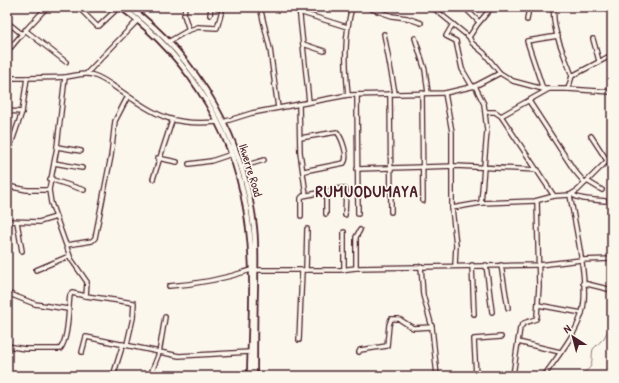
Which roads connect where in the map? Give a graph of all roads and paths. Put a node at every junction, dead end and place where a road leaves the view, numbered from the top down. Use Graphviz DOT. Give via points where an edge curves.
graph roads {
  1 [pos="47,7"];
  2 [pos="78,7"];
  3 [pos="120,7"];
  4 [pos="129,7"];
  5 [pos="185,7"];
  6 [pos="210,7"];
  7 [pos="223,7"];
  8 [pos="260,7"];
  9 [pos="299,7"];
  10 [pos="352,7"];
  11 [pos="366,7"];
  12 [pos="432,7"];
  13 [pos="464,7"];
  14 [pos="492,7"];
  15 [pos="529,7"];
  16 [pos="554,7"];
  17 [pos="299,12"];
  18 [pos="210,16"];
  19 [pos="138,20"];
  20 [pos="527,20"];
  21 [pos="7,22"];
  22 [pos="479,22"];
  23 [pos="421,23"];
  24 [pos="453,24"];
  25 [pos="347,27"];
  26 [pos="25,30"];
  27 [pos="189,30"];
  28 [pos="22,34"];
  29 [pos="384,34"];
  30 [pos="558,36"];
  31 [pos="415,38"];
  32 [pos="469,38"];
  33 [pos="593,39"];
  34 [pos="168,42"];
  35 [pos="302,44"];
  36 [pos="324,51"];
  37 [pos="7,52"];
  38 [pos="612,55"];
  39 [pos="598,61"];
  40 [pos="66,62"];
  41 [pos="500,73"];
  42 [pos="87,74"];
  43 [pos="572,76"];
  44 [pos="65,77"];
  45 [pos="7,78"];
  46 [pos="27,78"];
  47 [pos="474,86"];
  48 [pos="552,88"];
  49 [pos="568,88"];
  50 [pos="543,89"];
  51 [pos="612,92"];
  52 [pos="395,93"];
  53 [pos="422,93"];
  54 [pos="428,93"];
  55 [pos="445,93"];
  56 [pos="390,94"];
  57 [pos="357,95"];
  58 [pos="128,96"];
  59 [pos="348,96"];
  60 [pos="529,101"];
  61 [pos="309,102"];
  62 [pos="299,104"];
  63 [pos="278,108"];
  64 [pos="7,111"];
  65 [pos="22,112"];
  66 [pos="486,112"];
  67 [pos="501,116"];
  68 [pos="172,121"];
  69 [pos="221,122"];
  70 [pos="591,136"];
  71 [pos="300,138"];
  72 [pos="9,146"];
  73 [pos="57,147"];
  74 [pos="81,151"];
  75 [pos="233,154"];
  76 [pos="7,156"];
  77 [pos="612,156"];
  78 [pos="158,158"];
  79 [pos="264,160"];
  80 [pos="607,161"];
  81 [pos="54,162"];
  82 [pos="177,162"];
  83 [pos="189,164"];
  84 [pos="423,166"];
  85 [pos="452,166"];
  86 [pos="485,166"];
  87 [pos="241,167"];
  88 [pos="390,167"];
  89 [pos="82,168"];
  90 [pos="612,168"];
  91 [pos="357,169"];
  92 [pos="538,170"];
  93 [pos="304,171"];
  94 [pos="50,179"];
  95 [pos="153,179"];
  96 [pos="586,182"];
  97 [pos="7,186"];
  98 [pos="49,190"];
  99 [pos="84,190"];
  100 [pos="602,190"];
  101 [pos="326,191"];
  102 [pos="306,195"];
  103 [pos="571,195"];
  104 [pos="554,196"];
  105 [pos="423,200"];
  106 [pos="538,201"];
  107 [pos="605,201"];
  108 [pos="481,203"];
  109 [pos="452,208"];
  110 [pos="391,212"];
  111 [pos="326,214"];
  112 [pos="358,214"];
  113 [pos="345,215"];
  114 [pos="301,216"];
  115 [pos="56,217"];
  116 [pos="7,221"];
  117 [pos="17,222"];
  118 [pos="307,229"];
  119 [pos="360,230"];
  120 [pos="344,232"];
  121 [pos="67,244"];
  122 [pos="22,251"];
  123 [pos="70,256"];
  124 [pos="612,259"];
  125 [pos="581,260"];
  126 [pos="472,265"];
  127 [pos="486,265"];
  128 [pos="501,265"];
  129 [pos="538,265"];
  130 [pos="421,266"];
  131 [pos="455,266"];
  132 [pos="356,268"];
  133 [pos="36,270"];
  134 [pos="253,270"];
  135 [pos="304,270"];
  136 [pos="344,270"];
  137 [pos="583,283"];
  138 [pos="169,286"];
  139 [pos="612,290"];
  140 [pos="7,293"];
  141 [pos="86,296"];
  142 [pos="538,305"];
  143 [pos="508,308"];
  144 [pos="68,309"];
  145 [pos="492,312"];
  146 [pos="582,313"];
  147 [pos="474,314"];
  148 [pos="165,317"];
  149 [pos="432,327"];
  150 [pos="501,337"];
  151 [pos="300,340"];
  152 [pos="518,342"];
  153 [pos="125,344"];
  154 [pos="7,346"];
  155 [pos="82,352"];
  156 [pos="250,352"];
  157 [pos="359,352"];
  158 [pos="560,352"];
  159 [pos="160,353"];
  160 [pos="476,375"];
  161 [pos="512,375"];
  162 [pos="112,376"];
  163 [pos="150,376"];
  164 [pos="250,376"];
  165 [pos="254,376"];
  166 [pos="437,376"];
  167 [pos="518,376"];
  168 [pos="544,376"];
  1 -- 26 [label="street"];
  2 -- 3 [label="street" via="96,26 99,26"];
  3 -- 19 [label="main road"];
  4 -- 34 [label="main road, Ikwerre Road"];
  5 -- 27 [label="street" via="184,15"];
  6 -- 18 [label="street"];
  7 -- 27 [label="street" via="217,28 198,27"];
  8 -- 63 [label="street" via="270,49"];
  9 -- 17 [label="street"];
  10 -- 25 [label="street"];
  11 -- 23 [label="street"];
  12 -- 24 [label="street"];
  13 -- 22 [label="street"];
  14 -- 22 [label="street"];
  15 -- 20 [label="street"];
  16 -- 30 [label="street"];
  17 -- 25 [label="street"];
  17 -- 35 [label="street"];
  19 -- 42 [label="street"];
  19 -- 69 [label="main road" via="168,48 188,72"];
  21 -- 28 [label="street"];
  22 -- 32 [label="street"];
  24 -- 32 [label="street"];
  24 -- 47 [label="street" via="446,36 456,41 462,69"];
  25 -- 59 [label="street" via="345,60"];
  26 -- 28 [label="street"];
  26 -- 40 [label="street"];
  27 -- 34 [label="street"];
  28 -- 37 [label="street"];
  29 -- 52 [label="street"];
  30 -- 43 [label="street"];
  30 -- 50 [label="street" via="527,40"];
  31 -- 54 [label="street" via="425,70"];
  32 -- 41 [label="street"];
  33 -- 39 [label="street"];
  34 -- 69 [label="main road, Ikwerre Road" via="202,86"];
  35 -- 36 [label="street"];
  35 -- 61 [label="street"];
  38 -- 39 [label="street"];
  39 -- 43 [label="street"];
  41 -- 47 [label="street"];
  41 -- 50 [label="street" via="521,84"];
  42 -- 44 [label="street"];
  42 -- 58 [label="street" via="94,75"];
  43 -- 49 [label="street"];
  44 -- 46 [label="street"];
  44 -- 73 [label="street"];
  45 -- 46 [label="street"];
  46 -- 65 [label="street"];
  47 -- 55 [label="street"];
  47 -- 66 [label="street"];
  48 -- 49 [label="street"];
  48 -- 50 [label="street"];
  48 -- 60 [label="street"];
  49 -- 51 [label="street"];
  52 -- 53 [label="street"];
  52 -- 56 [label="street"];
  53 -- 54 [label="street"];
  53 -- 84 [label="street"];
  54 -- 55 [label="street"];
  55 -- 85 [label="street" via="452,132"];
  56 -- 57 [label="street"];
  56 -- 88 [label="street"];
  57 -- 59 [label="street"];
  57 -- 91 [label="street"];
  58 -- 68 [label="street" via="150,111"];
  58 -- 121 [label="street" via="115,122 95,238 92,242"];
  59 -- 61 [label="street"];
  60 -- 67 [label="street"];
  60 -- 96 [label="street" via="574,170"];
  61 -- 62 [label="street"];
  62 -- 63 [label="street"];
  62 -- 71 [label="street"];
  63 -- 69 [label="street"];
  64 -- 65 [label="street"];
  65 -- 72 [label="street"];
  66 -- 67 [label="street" via="495,112"];
  66 -- 86 [label="street"];
  67 -- 92 [label="street"];
  68 -- 69 [label="street" via="199,124"];
  68 -- 78 [label="street"];
  69 -- 75 [label="main road"];
  69 -- 87 [label="main road, Ikwerre Road"];
  70 -- 80 [label="street"];
  71 -- 93 [label="street"];
  71 -- 93 [label="street" via="337,132 346,157 344,163"];
  72 -- 76 [label="street"];
  73 -- 74 [label="street"];
  73 -- 81 [label="street"];
  75 -- 83 [label="street"];
  75 -- 134 [label="main road" via="247,210"];
  77 -- 80 [label="street"];
  78 -- 82 [label="street"];
  78 -- 95 [label="street"];
  79 -- 87 [label="street"];
  80 -- 90 [label="street"];
  80 -- 96 [label="street"];
  81 -- 89 [label="street"];
  81 -- 94 [label="street"];
  84 -- 85 [label="street"];
  84 -- 88 [label="street"];
  84 -- 105 [label="street"];
  85 -- 86 [label="street"];
  85 -- 109 [label="street"];
  86 -- 92 [label="street"];
  86 -- 108 [label="street"];
  87 -- 134 [label="main road, Ikwerre Road" via="254,227"];
  88 -- 91 [label="street"];
  88 -- 110 [label="street"];
  91 -- 112 [label="street"];
  92 -- 104 [label="street"];
  93 -- 102 [label="street"];
  94 -- 98 [label="street"];
  94 -- 99 [label="street"];
  96 -- 100 [label="street"];
  96 -- 103 [label="street"];
  97 -- 98 [label="street" via="27,190"];
  98 -- 115 [label="street"];
  101 -- 102 [label="street"];
  101 -- 111 [label="street"];
  101 -- 113 [label="street" via="345,189"];
  102 -- 114 [label="street" via="301,198"];
  103 -- 104 [label="street"];
  103 -- 107 [label="street"];
  103 -- 125 [label="street"];
  104 -- 106 [label="street"];
  106 -- 108 [label="street"];
  106 -- 129 [label="street"];
  108 -- 109 [label="street"];
  109 -- 131 [label="street"];
  115 -- 117 [label="street" via="39,222"];
  115 -- 121 [label="street"];
  116 -- 117 [label="street"];
  117 -- 122 [label="street"];
  118 -- 135 [label="street"];
  119 -- 132 [label="street" via="356,237"];
  120 -- 136 [label="street"];
  121 -- 123 [label="street"];
  123 -- 133 [label="street"];
  123 -- 141 [label="street" via="87,282"];
  124 -- 125 [label="street"];
  125 -- 129 [label="street"];
  125 -- 137 [label="street"];
  126 -- 127 [label="street"];
  126 -- 131 [label="street"];
  126 -- 147 [label="street"];
  127 -- 128 [label="street"];
  127 -- 145 [label="street"];
  128 -- 129 [label="street"];
  128 -- 143 [label="street"];
  129 -- 142 [label="street"];
  130 -- 131 [label="street"];
  130 -- 132 [label="street"];
  130 -- 149 [label="street" via="422,295"];
  132 -- 136 [label="street"];
  134 -- 135 [label="street"];
  134 -- 138 [label="street" via="201,284"];
  134 -- 156 [label="main road"];
  134 -- 165 [label="main road, Ikwerre Road"];
  135 -- 136 [label="street"];
  135 -- 151 [label="street"];
  137 -- 139 [label="street"];
  137 -- 146 [label="street"];
  140 -- 144 [label="street" via="35,304"];
  141 -- 144 [label="street" via="71,294"];
  141 -- 153 [label="street" via="134,303 133,318"];
  142 -- 146 [label="street"];
  142 -- 152 [label="street" via="536,319 524,323 520,328"];
  144 -- 154 [label="street" via="60,349"];
  146 -- 158 [label="street"];
  148 -- 159 [label="street"];
  149 -- 157 [label="street" via="413,328 399,320 391,319 387,346"];
  149 -- 166 [label="street"];
  150 -- 160 [label="street" via="474,339"];
  152 -- 158 [label="street"];
  152 -- 161 [label="street"];
  153 -- 155 [label="street" via="86,337"];
  153 -- 159 [label="street"];
  153 -- 162 [label="street"];
  156 -- 159 [label="street" via="195,356"];
  156 -- 164 [label="main road"];
  158 -- 168 [label="street"];
  159 -- 163 [label="street"];
  160 -- 161 [label="street"];
  161 -- 167 [label="street"];
}
